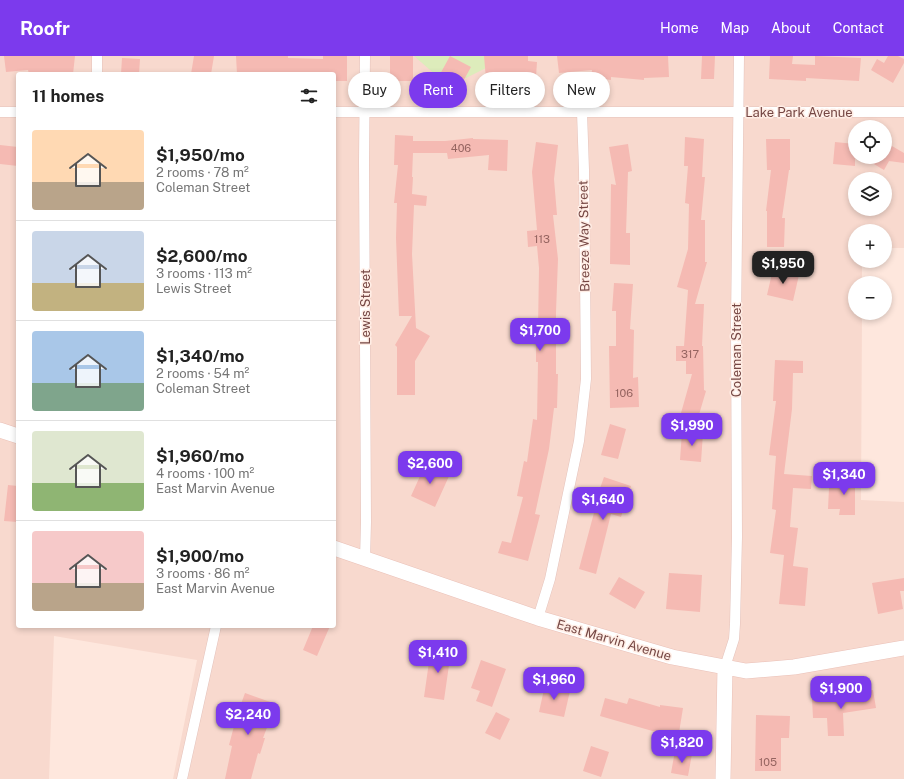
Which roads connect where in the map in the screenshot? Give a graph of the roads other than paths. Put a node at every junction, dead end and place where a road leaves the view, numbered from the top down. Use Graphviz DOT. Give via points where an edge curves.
graph roads {
  1 [pos="97,56"];
  2 [pos="365,56"];
  3 [pos="739,56"];
  4 [pos="97,72"];
  5 [pos="0,112"];
  6 [pos="16,112"];
  7 [pos="336,112"];
  8 [pos="365,112"];
  9 [pos="582,112"];
  10 [pos="739,112"];
  11 [pos="904,112"];
  12 [pos="0,430"];
  13 [pos="16,435"];
  14 [pos="336,549"];
  15 [pos="365,559"];
  16 [pos="538,618"];
  17 [pos="216,628"];
  18 [pos="904,648"];
  19 [pos="725,667"];
  20 [pos="182,779"];
  21 [pos="723,779"];
  1 -- 4 [label="street"];
  2 -- 8 [label="street, Lewis Street"];
  3 -- 10 [label="street, Coleman Street"];
  5 -- 6 [label="street"];
  7 -- 8 [label="street, Lake Park Avenue"];
  8 -- 9 [label="street, Lake Park Avenue"];
  8 -- 15 [label="street, Lewis Street"];
  9 -- 10 [label="street, Lake Park Avenue"];
  9 -- 16 [label="street, Breeze Way Street" via="586,379 578,441 550,579"];
  10 -- 11 [label="street, Lake Park Avenue"];
  10 -- 19 [label="street, Coleman Street" via="736,600 734,639"];
  12 -- 13 [label="main road"];
  14 -- 15 [label="main road, East Marvin Avenue"];
  15 -- 16 [label="main road, East Marvin Avenue"];
  16 -- 19 [label="main road, East Marvin Avenue" via="672,657"];
  17 -- 20 [label="street"];
  18 -- 19 [label="main road, East Marvin Avenue" via="794,667 746,671"];
  19 -- 21 [label="main road"];
}
